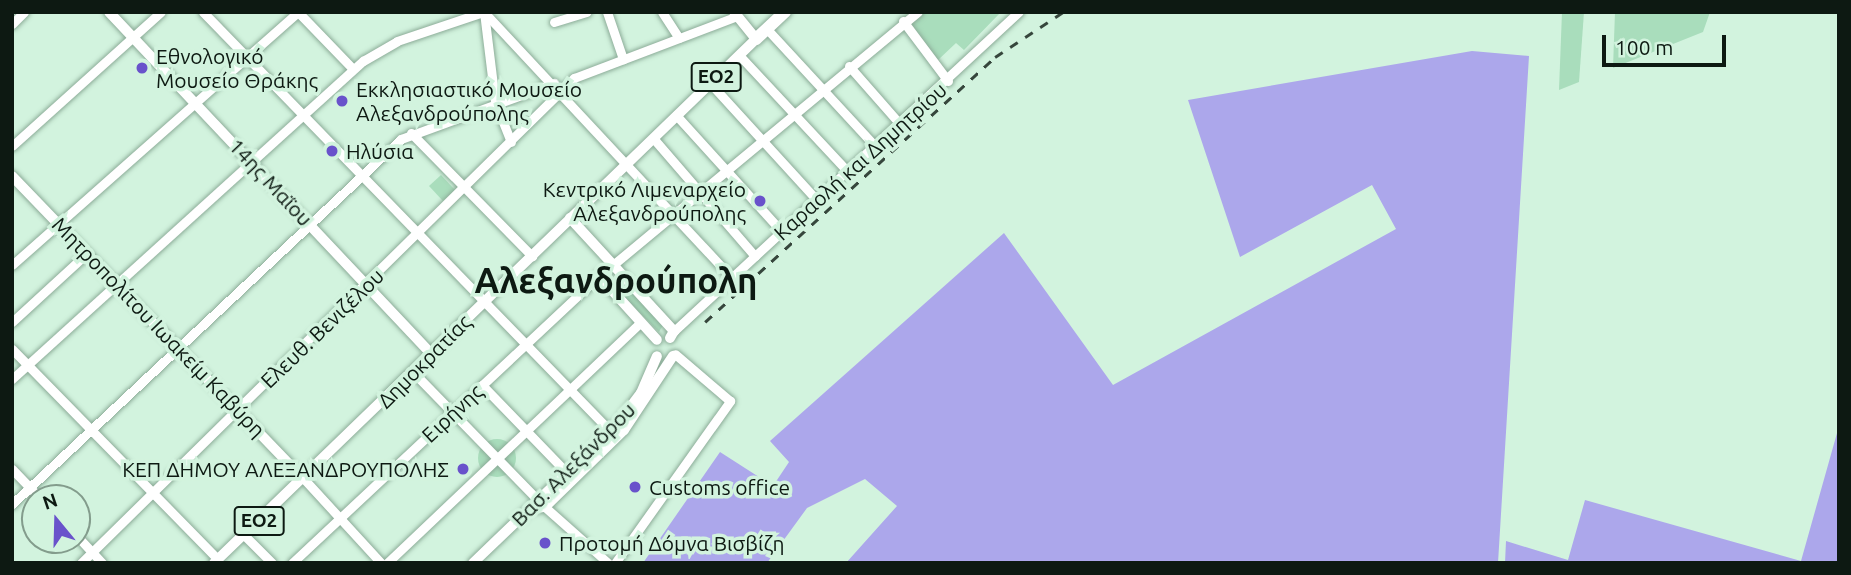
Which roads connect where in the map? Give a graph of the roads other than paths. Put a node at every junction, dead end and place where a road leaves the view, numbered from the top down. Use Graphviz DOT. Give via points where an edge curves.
graph roads {
  1 [pos="24,12"];
  2 [pos="109,12"];
  3 [pos="161,12"];
  4 [pos="203,12"];
  5 [pos="298,12"];
  6 [pos="484,12"];
  7 [pos="586,12"];
  8 [pos="607,12"];
  9 [pos="662,12"];
  10 [pos="785,12"];
  11 [pos="918,12"];
  12 [pos="1019,12"];
  13 [pos="738,14"];
  14 [pos="554,22"];
  15 [pos="903,22"];
  16 [pos="12,24"];
  17 [pos="766,28"];
  18 [pos="134,38"];
  19 [pos="679,38"];
  20 [pos="755,38"];
  21 [pos="739,55"];
  22 [pos="249,58"];
  23 [pos="623,60"];
  24 [pos="849,66"];
  25 [pos="353,69"];
  26 [pos="948,81"];
  27 [pos="554,83"];
  28 [pos="710,83"];
  29 [pos="823,87"];
  30 [pos="561,91"];
  31 [pos="495,102"];
  32 [pos="197,103"];
  33 [pos="793,113"];
  34 [pos="304,115"];
  35 [pos="676,116"];
  36 [pos="900,124"];
  37 [pos="411,133"];
  38 [pos="653,138"];
  39 [pos="761,139"];
  40 [pos="511,142"];
  41 [pos="12,146"];
  42 [pos="875,146"];
  43 [pos="253,161"];
  44 [pos="628,162"];
  45 [pos="726,170"];
  46 [pos="847,171"];
  47 [pos="362,175"];
  48 [pos="12,176"];
  49 [pos="465,189"];
  50 [pos="700,192"];
  51 [pos="817,200"];
  52 [pos="675,214"];
  53 [pos="570,218"];
  54 [pos="58,223"];
  55 [pos="310,225"];
  56 [pos="782,232"];
  57 [pos="420,233"];
  58 [pos="87,253"];
  59 [pos="532,256"];
  60 [pos="755,256"];
  61 [pos="614,264"];
  62 [pos="12,265"];
  63 [pos="599,276"];
  64 [pos="732,278"];
  65 [pos="117,283"];
  66 [pos="367,285"];
  67 [pos="486,300"];
  68 [pos="12,322"];
  69 [pos="641,322"];
  70 [pos="672,334"];
  71 [pos="657,340"];
  72 [pos="527,343"];
  73 [pos="180,348"];
  74 [pos="12,349"];
  75 [pos="431,354"];
  76 [pos="674,355"];
  77 [pos="657,356"];
  78 [pos="28,365"];
  79 [pos="412,372"];
  80 [pos="12,379"];
  81 [pos="482,385"];
  82 [pos="570,388"];
  83 [pos="239,408"];
  84 [pos="452,413"];
  85 [pos="91,429"];
  86 [pos="526,431"];
  87 [pos="613,435"];
  88 [pos="497,458"];
  89 [pos="12,469"];
  90 [pos="568,474"];
  91 [pos="304,479"];
  92 [pos="26,484"];
  93 [pos="34,484"];
  94 [pos="152,492"];
  95 [pos="542,504"];
  96 [pos="340,518"];
  97 [pos="244,535"];
  98 [pos="92,552"];
  99 [pos="216,561"];
  100 [pos="81,563"];
  101 [pos="102,563"];
  102 [pos="272,563"];
  103 [pos="292,563"];
  104 [pos="381,563"];
  105 [pos="387,563"];
  106 [pos="473,563"];
  107 [pos="608,563"];
  108 [pos="615,563"];
  1 -- 16 [label="street"];
  2 -- 18 [label="main road, 14ης Μαΐου"];
  3 -- 18 [label="street"];
  4 -- 22 [label="street"];
  5 -- 22 [label="street"];
  5 -- 25 [label="street"];
  6 -- 25 [label="street" via="388,44"];
  6 -- 27 [label="street"];
  6 -- 31 [label="street"];
  7 -- 14 [label="street"];
  8 -- 23 [label="street"];
  9 -- 19 [label="street"];
  10 -- 17 [label="highway, Δημοκρατίας / ΕΟ2"];
  11 -- 15 [label="street"];
  12 -- 26 [label="street, Καραολή και Δημητρίου"];
  13 -- 19 [label="street, Ελευθ. Βενιζέλου"];
  13 -- 20 [label="main road"];
  15 -- 24 [label="street"];
  15 -- 26 [label="street"];
  17 -- 20 [label="highway, Δημοκρατίας / ΕΟ2"];
  17 -- 29 [label="street"];
  18 -- 32 [label="main road, 14ης Μαΐου"];
  18 -- 41 [label="street"];
  19 -- 23 [label="street, Ελευθ. Βενιζέλου"];
  20 -- 21 [label="main road, Δημοκρατίας / ΕΟ2"];
  21 -- 28 [label="main road, Δημοκρατίας / ΕΟ2"];
  21 -- 33 [label="street"];
  22 -- 32 [label="street"];
  22 -- 34 [label="street"];
  23 -- 30 [label="street, Ελευθ. Βενιζέλου" via="577,76"];
  24 -- 29 [label="street"];
  24 -- 36 [label="street"];
  25 -- 34 [label="street"];
  26 -- 36 [label="street, Καραολή και Δημητρίου"];
  27 -- 30 [label="street"];
  27 -- 31 [label="street"];
  28 -- 35 [label="main road, Δημοκρατίας / ΕΟ2"];
  28 -- 39 [label="street"];
  29 -- 33 [label="street"];
  29 -- 42 [label="street"];
  30 -- 40 [label="street, Ελευθ. Βενιζέλου"];
  30 -- 44 [label="street"];
  31 -- 37 [label="street"];
  31 -- 40 [label="street"];
  32 -- 43 [label="main road, 14ης Μαΐου"];
  32 -- 54 [label="street"];
  33 -- 39 [label="street"];
  33 -- 46 [label="street"];
  34 -- 43 [label="street"];
  34 -- 47 [label="street"];
  35 -- 38 [label="main road, Δημοκρατίας / ΕΟ2"];
  35 -- 45 [label="street"];
  36 -- 42 [label="street, Καραολή και Δημητρίου"];
  37 -- 47 [label="street"];
  37 -- 49 [label="street"];
  38 -- 44 [label="main road, Δημοκρατίας / ΕΟ2"];
  38 -- 50 [label="street"];
  39 -- 45 [label="street"];
  39 -- 51 [label="street"];
  40 -- 49 [label="street, Ελευθ. Βενιζέλου"];
  42 -- 46 [label="street, Καραολή και Δημητρίου"];
  43 -- 55 [label="main road, 14ης Μαΐου"];
  43 -- 65 [label="street"];
  44 -- 52 [label="street"];
  44 -- 53 [label="main road, Δημοκρατίας / ΕΟ2"];
  45 -- 50 [label="street"];
  45 -- 56 [label="street"];
  46 -- 51 [label="street, Καραολή και Δημητρίου"];
  47 -- 55 [label="street"];
  47 -- 57 [label="street"];
  48 -- 54 [label="main road, Μητροπολίτου Ιωακείμ Καβύρη"];
  49 -- 57 [label="street, Ελευθ. Βενιζέλου"];
  49 -- 59 [label="street"];
  50 -- 52 [label="street"];
  50 -- 60 [label="street"];
  51 -- 56 [label="street, Καραολή και Δημητρίου"];
  52 -- 61 [label="street"];
  52 -- 64 [label="street"];
  53 -- 59 [label="main road, Δημοκρατίας / ΕΟ2"];
  53 -- 61 [label="main road"];
  54 -- 58 [label="main road, Μητροπολίτου Ιωακείμ Καβύρη"];
  54 -- 62 [label="street"];
  55 -- 66 [label="main road, 14ης Μαΐου"];
  55 -- 73 [label="street"];
  56 -- 60 [label="street, Καραολή και Δημητρίου"];
  57 -- 66 [label="street, Ελευθ. Βενιζέλου"];
  57 -- 67 [label="street"];
  58 -- 65 [label="main road, Μητροπολίτου Ιωακείμ Καβύρη"];
  58 -- 68 [label="street"];
  59 -- 67 [label="main road, Δημοκρατίας / ΕΟ2"];
  60 -- 64 [label="street, Καραολή και Δημητρίου"];
  61 -- 63 [label="main road, Ειρήνης"];
  61 -- 70 [label="main road"];
  63 -- 69 [label="main road"];
  63 -- 72 [label="street, Ειρήνης"];
  64 -- 70 [label="street, Καραολή και Δημητρίου"];
  65 -- 73 [label="main road, Μητροπολίτου Ιωακείμ Καβύρη"];
  65 -- 78 [label="street"];
  66 -- 75 [label="main road, 14ης Μαΐου"];
  66 -- 83 [label="street, Ελευθ. Βενιζέλου"];
  67 -- 72 [label="street"];
  67 -- 75 [label="main road, Δημοκρατίας / ΕΟ2"];
  69 -- 71 [label="main road"];
  69 -- 82 [label="street"];
  70 -- 71 [label="main road"];
  70 -- 76 [label="main road"];
  71 -- 77 [label="main road"];
  72 -- 81 [label="street, Ειρήνης"];
  72 -- 82 [label="street"];
  73 -- 83 [label="main road, Μητροπολίτου Ιωακείμ Καβύρη"];
  73 -- 85 [label="street"];
  74 -- 78 [label="street"];
  75 -- 79 [label="main road, Δημοκρατίας / ΕΟ2"];
  76 -- 77 [label="main road"];
  76 -- 87 [label="main road, Βασ. Αλεξάνδρου"];
  76 -- 108 [label="street" via="730,400"];
  77 -- 87 [label="main road, Βασ. Αλεξάνδρου" via="641,393"];
  78 -- 80 [label="street"];
  78 -- 85 [label="street"];
  79 -- 84 [label="street"];
  79 -- 91 [label="main road, Δημοκρατίας / ΕΟ2"];
  81 -- 84 [label="street, Ειρήνης"];
  81 -- 86 [label="street"];
  82 -- 86 [label="street"];
  82 -- 87 [label="street"];
  83 -- 91 [label="main road, Μητροπολίτου Ιωακείμ Καβύρη"];
  83 -- 94 [label="street, Ελευθ. Βενιζέλου"];
  84 -- 88 [label="street"];
  84 -- 96 [label="street, Ειρήνης"];
  85 -- 93 [label="street"];
  85 -- 94 [label="street"];
  86 -- 88 [label="street"];
  86 -- 90 [label="street"];
  87 -- 90 [label="main road, Βασ. Αλεξάνδρου"];
  87 -- 95 [label="main road, Βασ. Αλεξάνδρου"];
  88 -- 95 [label="street"];
  88 -- 105 [label="street"];
  89 -- 92 [label="street"];
  90 -- 95 [label="main road, Βασ. Αλεξάνδρου"];
  91 -- 96 [label="street"];
  91 -- 97 [label="main road, Δημοκρατίας / ΕΟ2"];
  94 -- 98 [label="street, Ελευθ. Βενιζέλου"];
  94 -- 99 [label="street"];
  95 -- 106 [label="main road, Βασ. Αλεξάνδρου" via="530,509"];
  95 -- 107 [label="street"];
  96 -- 103 [label="street, Ειρήνης"];
  96 -- 104 [label="street"];
  97 -- 99 [label="main road, Δημοκρατίας / ΕΟ2"];
  97 -- 102 [label="street"];
  98 -- 100 [label="street, Ελευθ. Βενιζέλου"];
  98 -- 101 [label="street"];
}
